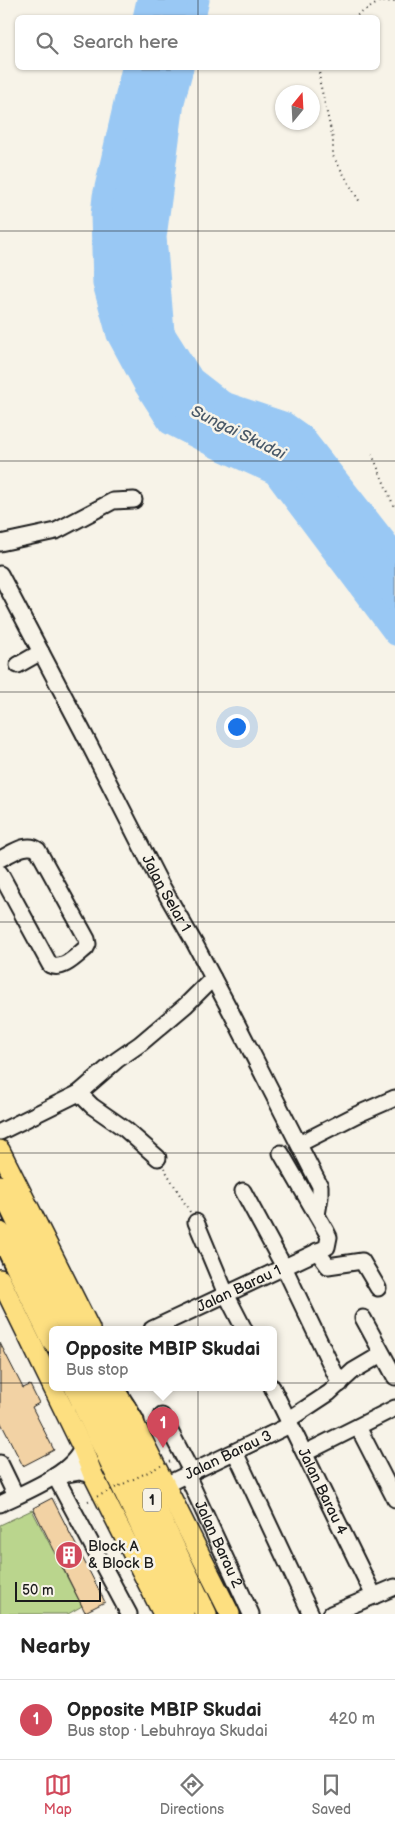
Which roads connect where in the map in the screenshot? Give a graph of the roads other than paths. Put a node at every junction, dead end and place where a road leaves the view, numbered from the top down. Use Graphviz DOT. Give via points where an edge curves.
graph roads {
  1 [pos="134,500"];
  2 [pos="0,543"];
  3 [pos="0,574"];
  4 [pos="41,652"];
  5 [pos="18,665"];
  6 [pos="0,859"];
  7 [pos="0,873"];
  8 [pos="213,978"];
  9 [pos="79,1093"];
  10 [pos="395,1098"];
  11 [pos="0,1132"];
  12 [pos="299,1144"];
  13 [pos="0,1150"];
  14 [pos="281,1153"];
  15 [pos="158,1158"];
  16 [pos="0,1186"];
  17 [pos="243,1191"];
  18 [pos="317,1215"];
  19 [pos="196,1222"];
  20 [pos="0,1233"];
  21 [pos="322,1249"];
  22 [pos="32,1251"];
  23 [pos="284,1267"];
  24 [pos="0,1279"];
  25 [pos="378,1288"];
  26 [pos="226,1294"];
  27 [pos="363,1318"];
  28 [pos="69,1326"];
  29 [pos="76,1326"];
  30 [pos="88,1326"];
  31 [pos="158,1326"];
  32 [pos="242,1326"];
  33 [pos="49,1334"];
  34 [pos="382,1354"];
  35 [pos="395,1377"];
  36 [pos="49,1379"];
  37 [pos="340,1384"];
  38 [pos="55,1391"];
  39 [pos="77,1391"];
  40 [pos="100,1391"];
  41 [pos="114,1391"];
  42 [pos="119,1391"];
  43 [pos="274,1391"];
  44 [pos="395,1408"];
  45 [pos="162,1416"];
  46 [pos="133,1421"];
  47 [pos="289,1422"];
  48 [pos="358,1426"];
  49 [pos="82,1447"];
  50 [pos="234,1452"];
  51 [pos="305,1453"];
  52 [pos="0,1464"];
  53 [pos="189,1474"];
  54 [pos="93,1475"];
  55 [pos="55,1476"];
  56 [pos="166,1485"];
  57 [pos="16,1496"];
  58 [pos="395,1499"];
  59 [pos="0,1504"];
  60 [pos="395,1588"];
  61 [pos="374,1596"];
  62 [pos="130,1614"];
  63 [pos="163,1614"];
  64 [pos="183,1614"];
  65 [pos="206,1614"];
  66 [pos="230,1614"];
  67 [pos="251,1614"];
  68 [pos="311,1614"];
  69 [pos="331,1614"];
  1 -- 2 [label="street" via="113,501 56,531"];
  3 -- 4 [label="street, Jalan Selar 1"];
  4 -- 5 [label="street"];
  4 -- 8 [label="street, Jalan Selar 1" via="160,883"];
  6 -- 7 [label="street" via="28,846 38,850 87,939 86,948 62,966 55,968 50,965"];
  8 -- 9 [label="street" via="175,1015"];
  8 -- 12 [label="street, Jalan Selar 1"];
  9 -- 11 [label="street"];
  9 -- 15 [label="street"];
  10 -- 12 [label="street"];
  12 -- 18 [label="street, Jalan Selar 1" via="320,1186"];
  13 -- 30 [label="main road"];
  14 -- 18 [label="street"];
  16 -- 22 [label="highway"];
  17 -- 23 [label="street"];
  18 -- 21 [label="street" via="328,1238"];
  19 -- 26 [label="street"];
  20 -- 33 [label="highway"];
  21 -- 23 [label="street, Jalan Barau 1"];
  21 -- 25 [label="street" via="328,1266 362,1261"];
  22 -- 28 [label="highway"];
  22 -- 29 [label="highway"];
  23 -- 26 [label="street, Jalan Barau 1"];
  23 -- 37 [label="street"];
  24 -- 36 [label="main road"];
  26 -- 31 [label="street, Jalan Barau 1"];
  26 -- 32 [label="street"];
  27 -- 34 [label="street"];
  34 -- 35 [label="street"];
  34 -- 37 [label="street, Jalan Barau 3" via="353,1371"];
  37 -- 47 [label="street, Jalan Barau 3"];
  38 -- 49 [label="main road"];
  39 -- 64 [label="highway, 1"];
  40 -- 65 [label="highway, 1"];
  41 -- 46 [label="highway"];
  42 -- 46 [label="main road"];
  43 -- 47 [label="street, Jalan Barau 4"];
  44 -- 48 [label="street"];
  45 -- 53 [label="street, Jalan Barau 2"];
  46 -- 56 [label="main road"];
  47 -- 50 [label="street, Jalan Barau 3"];
  47 -- 51 [label="street, Jalan Barau 4"];
  48 -- 51 [label="street"];
  48 -- 58 [label="street"];
  49 -- 54 [label="main road"];
  49 -- 55 [label="street" via="75,1460"];
  50 -- 53 [label="street, Jalan Barau 3"];
  50 -- 68 [label="street"];
  51 -- 61 [label="street, Jalan Barau 4"];
  52 -- 57 [label="street"];
  53 -- 56 [label="street, Jalan Barau 3"];
  53 -- 67 [label="street, Jalan Barau 2"];
  54 -- 55 [label="street" via="79,1472"];
  54 -- 63 [label="main road"];
  55 -- 57 [label="street"];
  55 -- 62 [label="street"];
  56 -- 66 [label="main road"];
  57 -- 59 [label="street"];
  60 -- 61 [label="street"];
  61 -- 69 [label="street"];
}
